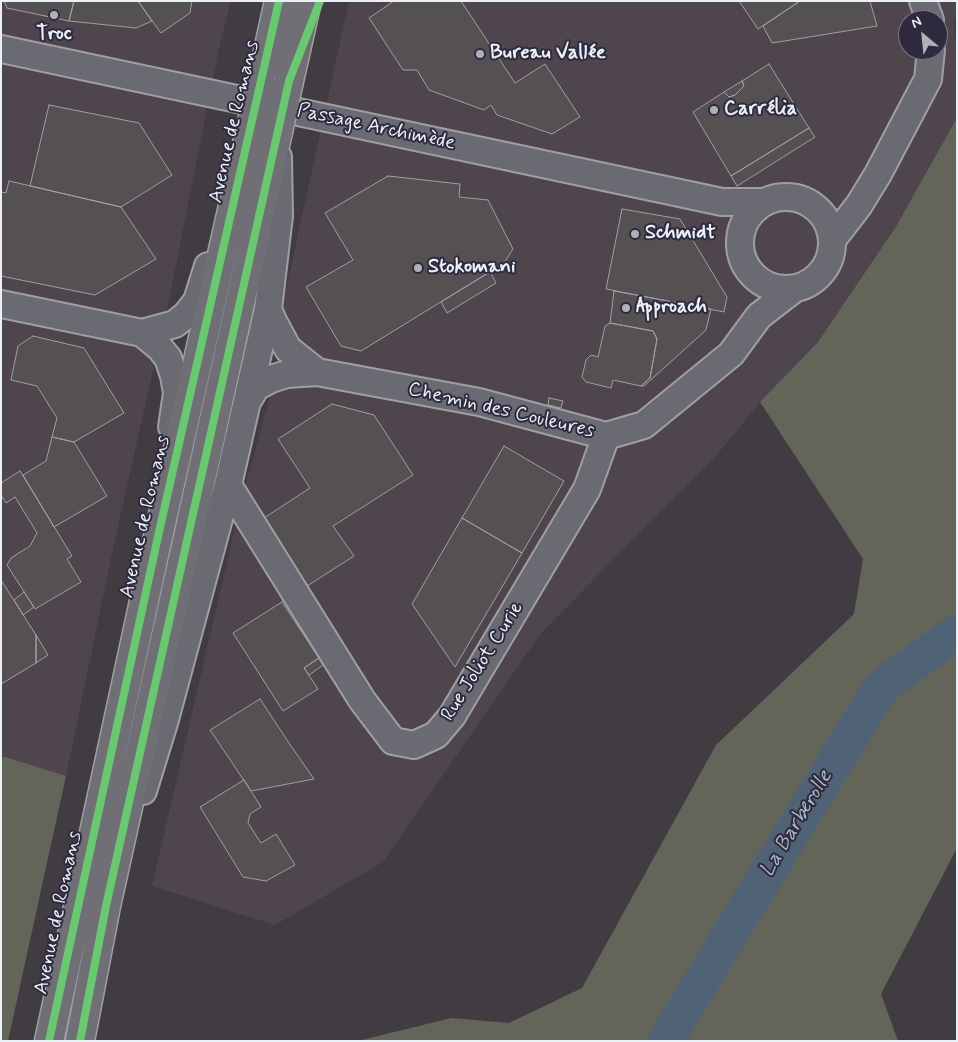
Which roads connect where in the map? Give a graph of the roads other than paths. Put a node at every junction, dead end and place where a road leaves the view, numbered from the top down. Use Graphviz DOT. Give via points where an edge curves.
graph roads {
  1 [pos="279,1"];
  2 [pos="308,1"];
  3 [pos="320,1"];
  4 [pos="1,49"];
  5 [pos="930,60"];
  6 [pos="289,81"];
  7 [pos="250,131"];
  8 [pos="278,132"];
  9 [pos="722,202"];
  10 [pos="764,202"];
  11 [pos="859,205"];
  12 [pos="815,206"];
  13 [pos="740,240"];
  14 [pos="832,240"];
  15 [pos="756,278"];
  16 [pos="794,289"];
  17 [pos="1,304"];
  18 [pos="268,309"];
  19 [pos="760,316"];
  20 [pos="142,333"];
  21 [pos="317,372"];
  22 [pos="247,402"];
  23 [pos="606,436"];
  24 [pos="228,485"];
  25 [pos="157,541"];
  26 [pos="106,906"];
  27 [pos="48,1041"];
  28 [pos="80,1041"];
  1 -- 7 [label="main road, Avenue de Romans, bridge"];
  2 -- 6 [label="main road"];
  3 -- 6 [label="street"];
  4 -- 9 [label="street, Passage Archimède"];
  5 -- 11 [label="street" via="928,79"];
  6 -- 8 [label="main road, bridge"];
  7 -- 20 [label="street" via="197,301 175,324"];
  7 -- 25 [label="main road, Avenue de Romans"];
  8 -- 18 [label="street" via="279,216"];
  8 -- 26 [label="main road"];
  9 -- 10 [label="street, Passage Archimède"];
  9 -- 13 [label="street"];
  10 -- 12 [label="street" via="790,196"];
  10 -- 13 [label="street" via="747,218"];
  11 -- 12 [label="street"];
  11 -- 14 [label="street"];
  12 -- 14 [label="street" via="824,215"];
  13 -- 15 [label="street" via="740,254 746,268"];
  14 -- 16 [label="street" via="830,256 822,272 814,280"];
  15 -- 16 [label="street" via="774,288"];
  15 -- 19 [label="street"];
  16 -- 19 [label="street, Chemin des Couleures"];
  17 -- 20 [label="street"];
  18 -- 21 [label="street" via="288,349"];
  18 -- 22 [label="street"];
  19 -- 23 [label="street, Chemin des Couleures" via="731,354 644,426"];
  20 -- 25 [label="street" via="168,358 177,393"];
  21 -- 22 [label="street" via="287,374 271,379 256,387"];
  21 -- 23 [label="street, Chemin des Couleures" via="479,402"];
  22 -- 24 [label="street"];
  23 -- 24 [label="street, Rue Joliot Curie" via="587,489 452,716 436,735 414,745 393,741 362,700"];
  24 -- 26 [label="street" via="164,723"];
  25 -- 27 [label="main road, Avenue de Romans"];
  26 -- 28 [label="main road"];
}
